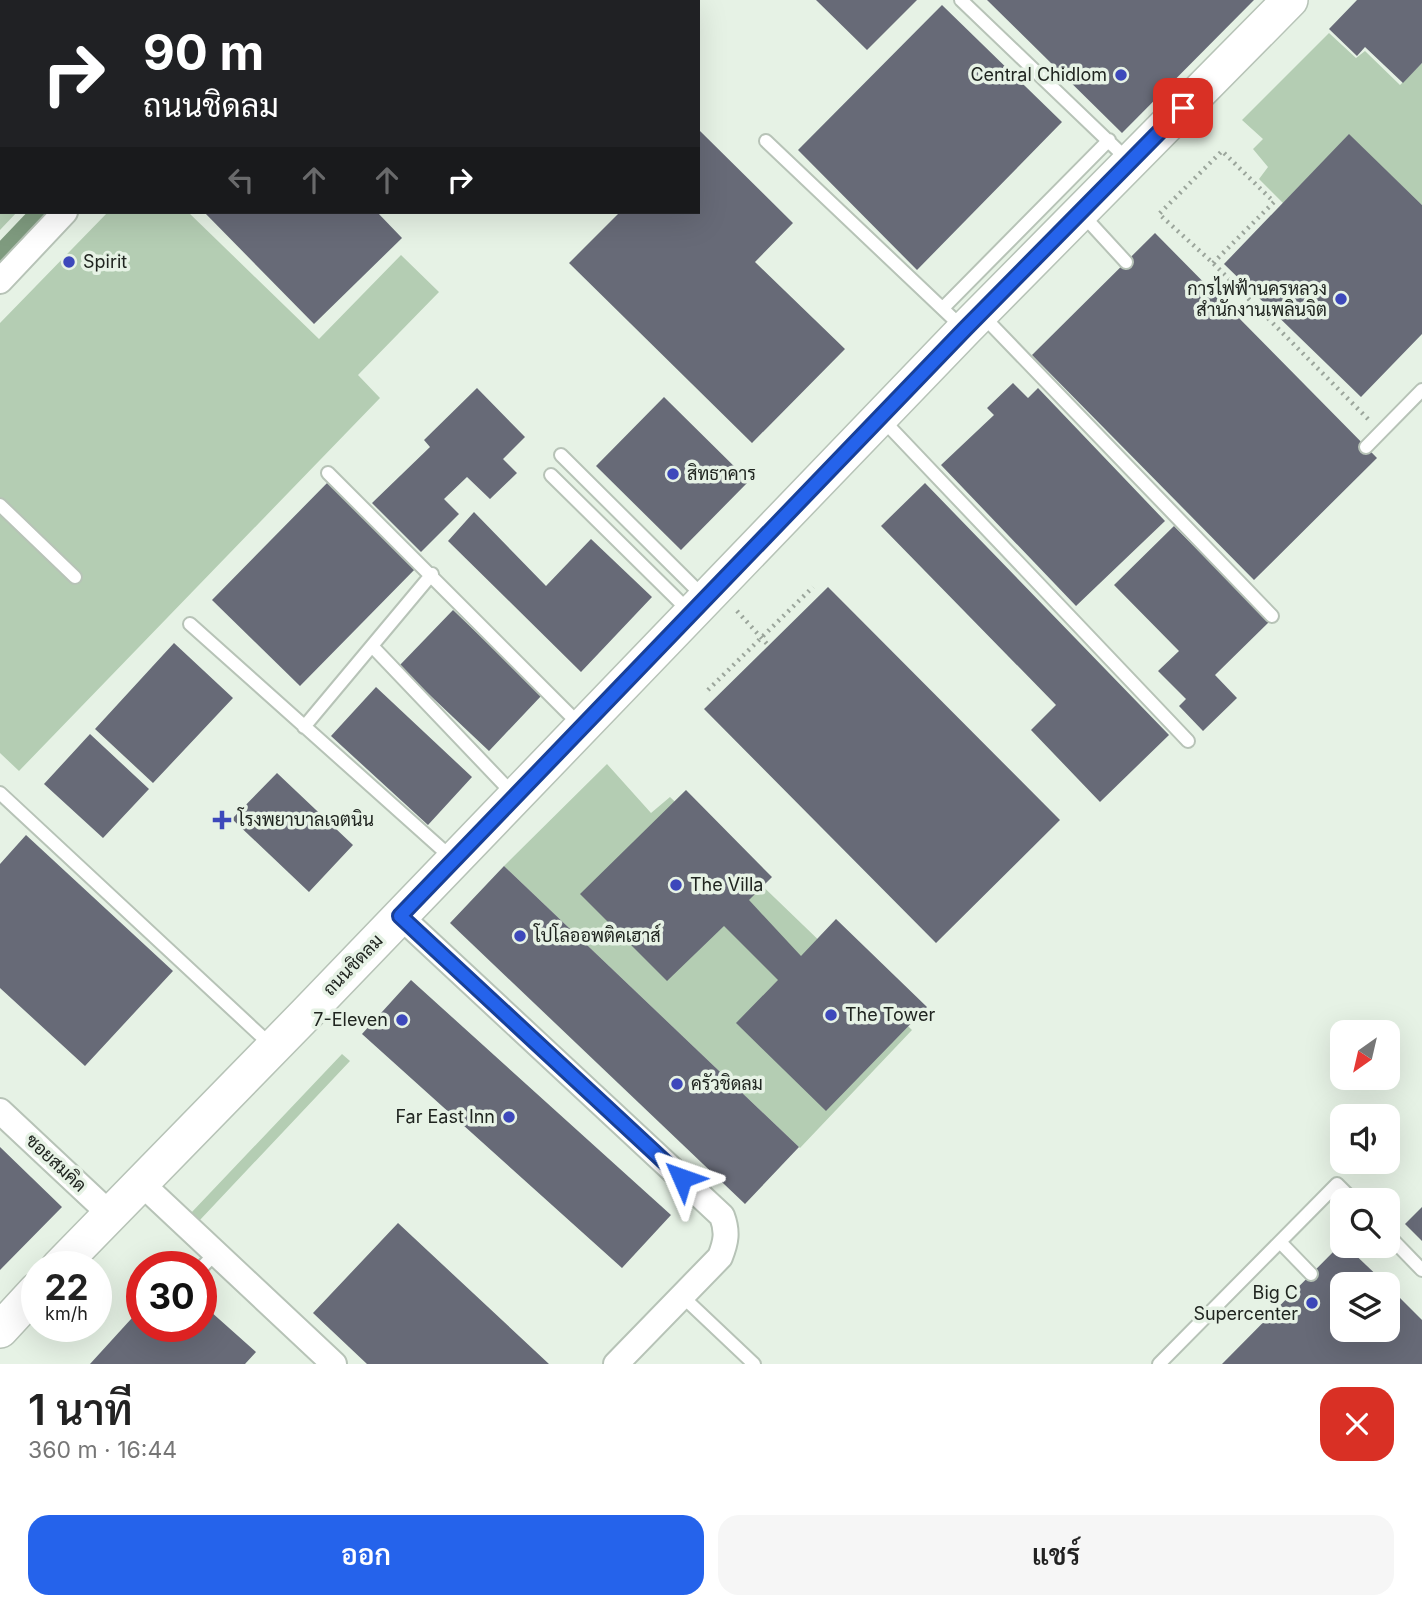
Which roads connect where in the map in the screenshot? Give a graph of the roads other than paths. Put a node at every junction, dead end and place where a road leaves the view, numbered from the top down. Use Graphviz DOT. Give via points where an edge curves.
graph roads {
  1 [pos="961,0"];
  2 [pos="1290,0"];
  3 [pos="766,141"];
  4 [pos="1120,151"];
  5 [pos="1081,213"];
  6 [pos="63,214"];
  7 [pos="1126,262"];
  8 [pos="0,281"];
  9 [pos="963,317"];
  10 [pos="1422,390"];
  11 [pos="881,418"];
  12 [pos="1366,447"];
  13 [pos="561,455"];
  14 [pos="328,472"];
  15 [pos="551,475"];
  16 [pos="0,505"];
  17 [pos="432,574"];
  18 [pos="75,577"];
  19 [pos="711,608"];
  20 [pos="1272,616"];
  21 [pos="190,624"];
  22 [pos="372,646"];
  23 [pos="304,726"];
  24 [pos="582,727"];
  25 [pos="1188,741"];
  26 [pos="0,793"];
  27 [pos="515,796"];
  28 [pos="454,860"];
  29 [pos="400,916"];
  30 [pos="273,1048"];
  31 [pos="0,1111"];
  32 [pos="141,1183"];
  33 [pos="1330,1192"];
  34 [pos="111,1215"];
  35 [pos="1280,1242"];
  36 [pos="1400,1248"];
  37 [pos="75,1251"];
  38 [pos="199,1251"];
  39 [pos="217,1268"];
  40 [pos="1422,1270"];
  41 [pos="1311,1274"];
  42 [pos="682,1296"];
  43 [pos="21,1307"];
  44 [pos="0,1330"];
  45 [pos="334,1364"];
  46 [pos="616,1364"];
  47 [pos="754,1364"];
  48 [pos="1159,1364"];
  1 -- 4 [label="lane"];
  2 -- 4 [label="street, ถนนชิดลม"];
  3 -- 9 [label="lane"];
  4 -- 5 [label="street, ถนนชิดลม"];
  4 -- 9 [label="lane"];
  5 -- 7 [label="lane"];
  5 -- 9 [label="street, ถนนชิดลม"];
  6 -- 8 [label="street"];
  9 -- 11 [label="street, ถนนชิดลม"];
  9 -- 20 [label="lane"];
  10 -- 12 [label="lane"];
  11 -- 19 [label="street, ถนนชิดลม"];
  11 -- 25 [label="lane"];
  13 -- 19 [label="lane"];
  14 -- 17 [label="lane"];
  15 -- 19 [label="lane"];
  16 -- 18 [label="lane"];
  17 -- 22 [label="lane"];
  17 -- 24 [label="lane"];
  19 -- 24 [label="street, ถนนชิดลม"];
  21 -- 23 [label="lane"];
  22 -- 23 [label="lane"];
  22 -- 27 [label="lane"];
  23 -- 28 [label="lane"];
  24 -- 27 [label="street, ถนนชิดลม"];
  26 -- 30 [label="lane"];
  27 -- 28 [label="street, ถนนชิดลม"];
  28 -- 29 [label="street, ถนนชิดลม"];
  29 -- 30 [label="street, ถนนชิดลม"];
  29 -- 42 [label="street" via="722,1216 726,1243 720,1257"];
  30 -- 32 [label="street, ถนนชิดลม"];
  31 -- 34 [label="street, ซอยสมคิด"];
  32 -- 34 [label="street, ถนนชิดลม"];
  32 -- 38 [label="street"];
  33 -- 35 [label="lane"];
  34 -- 37 [label="street, ถนนชิดลม"];
  35 -- 41 [label="lane"];
  35 -- 48 [label="lane"];
  36 -- 40 [label="lane"];
  39 -- 45 [label="street"];
  42 -- 46 [label="street"];
  42 -- 47 [label="lane"];
  43 -- 44 [label="street"];
}
